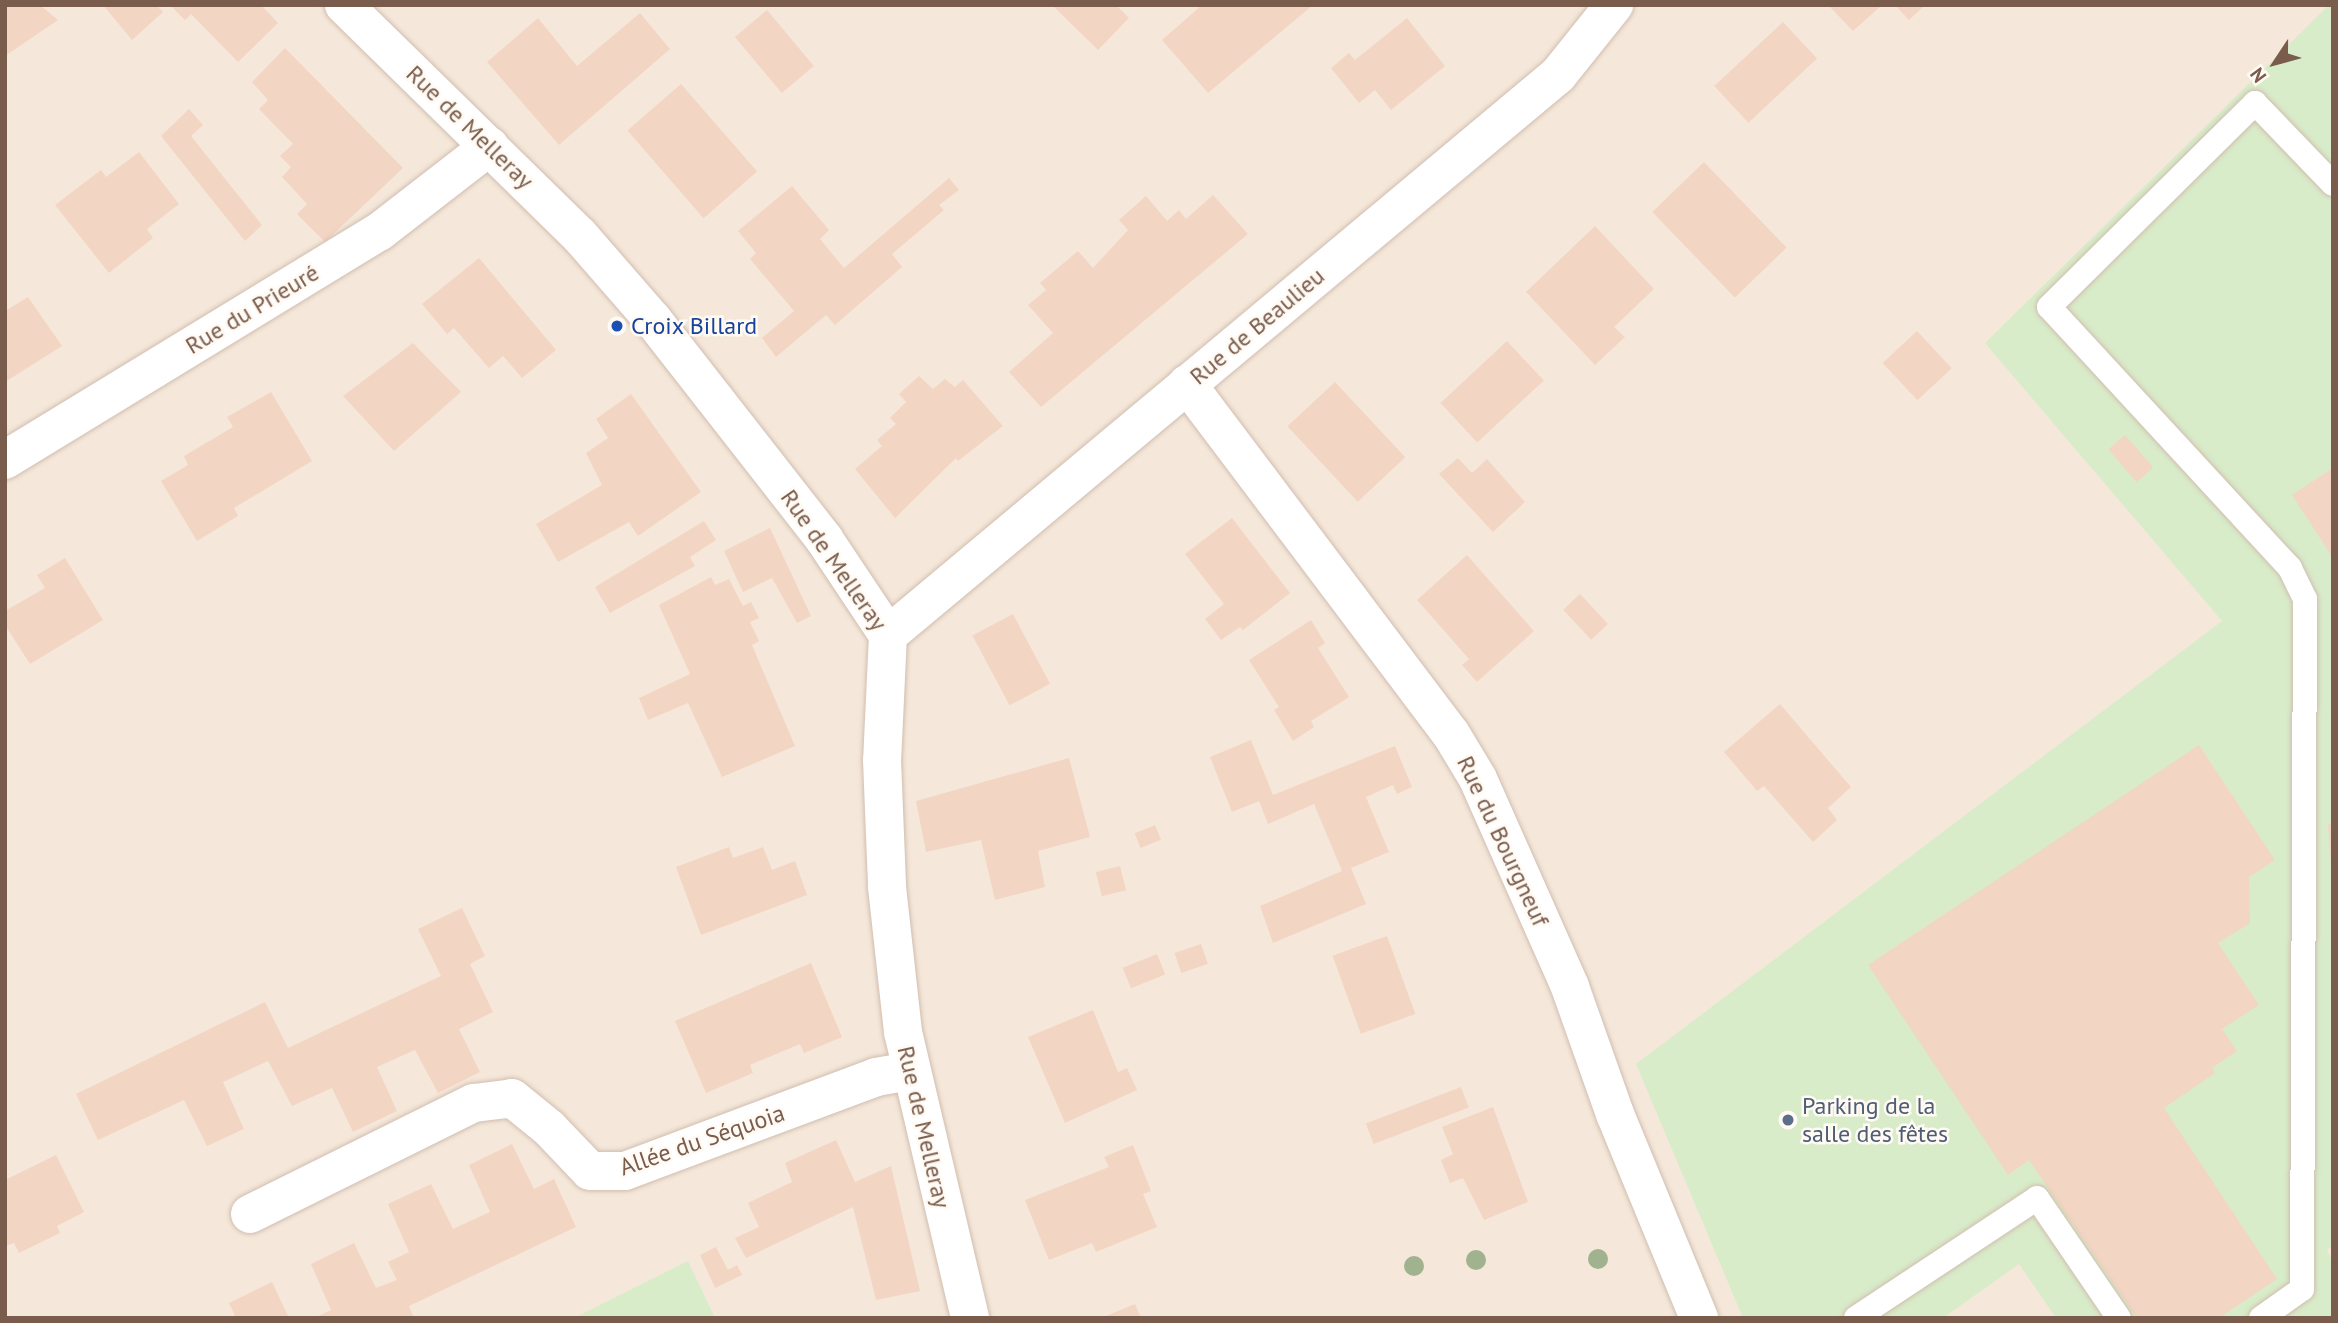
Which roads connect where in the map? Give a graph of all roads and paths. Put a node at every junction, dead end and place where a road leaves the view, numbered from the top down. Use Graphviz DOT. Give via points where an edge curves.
graph roads {
  1 [pos="344,5"];
  2 [pos="1614,5"];
  3 [pos="490,146"];
  4 [pos="2333,184"];
  5 [pos="1187,384"];
  6 [pos="5,460"];
  7 [pos="888,635"];
  8 [pos="910,1071"];
  9 [pos="250,1214"];
  10 [pos="970,1318"];
  11 [pos="1699,1318"];
  12 [pos="1856,1318"];
  13 [pos="2119,1318"];
  14 [pos="2261,1318"];
  1 -- 3 [label="street, Rue de Melleray"];
  2 -- 5 [label="street, Rue de Beaulieu" via="1558,75"];
  3 -- 6 [label="street, Rue du Prieuré" via="379,232"];
  3 -- 7 [label="street, Rue de Melleray" via="580,236 653,320 824,539"];
  4 -- 14 [label="lane" via="2255,103 2049,307 2290,568 2305,599 2302,1289"];
  5 -- 7 [label="street, Rue de Beaulieu"];
  5 -- 11 [label="street, Rue du Bourgneuf" via="1451,734 1478,779 1570,987 1615,1114"];
  7 -- 8 [label="street, Rue de Melleray" via="882,760 887,887"];
  8 -- 9 [label="street, Allée du Séquoia" via="876,1077 625,1171 590,1171 512,1098 474,1103"];
  8 -- 10 [label="street, Rue de Melleray"];
  12 -- 13 [label="lane" via="2037,1198"];
}
